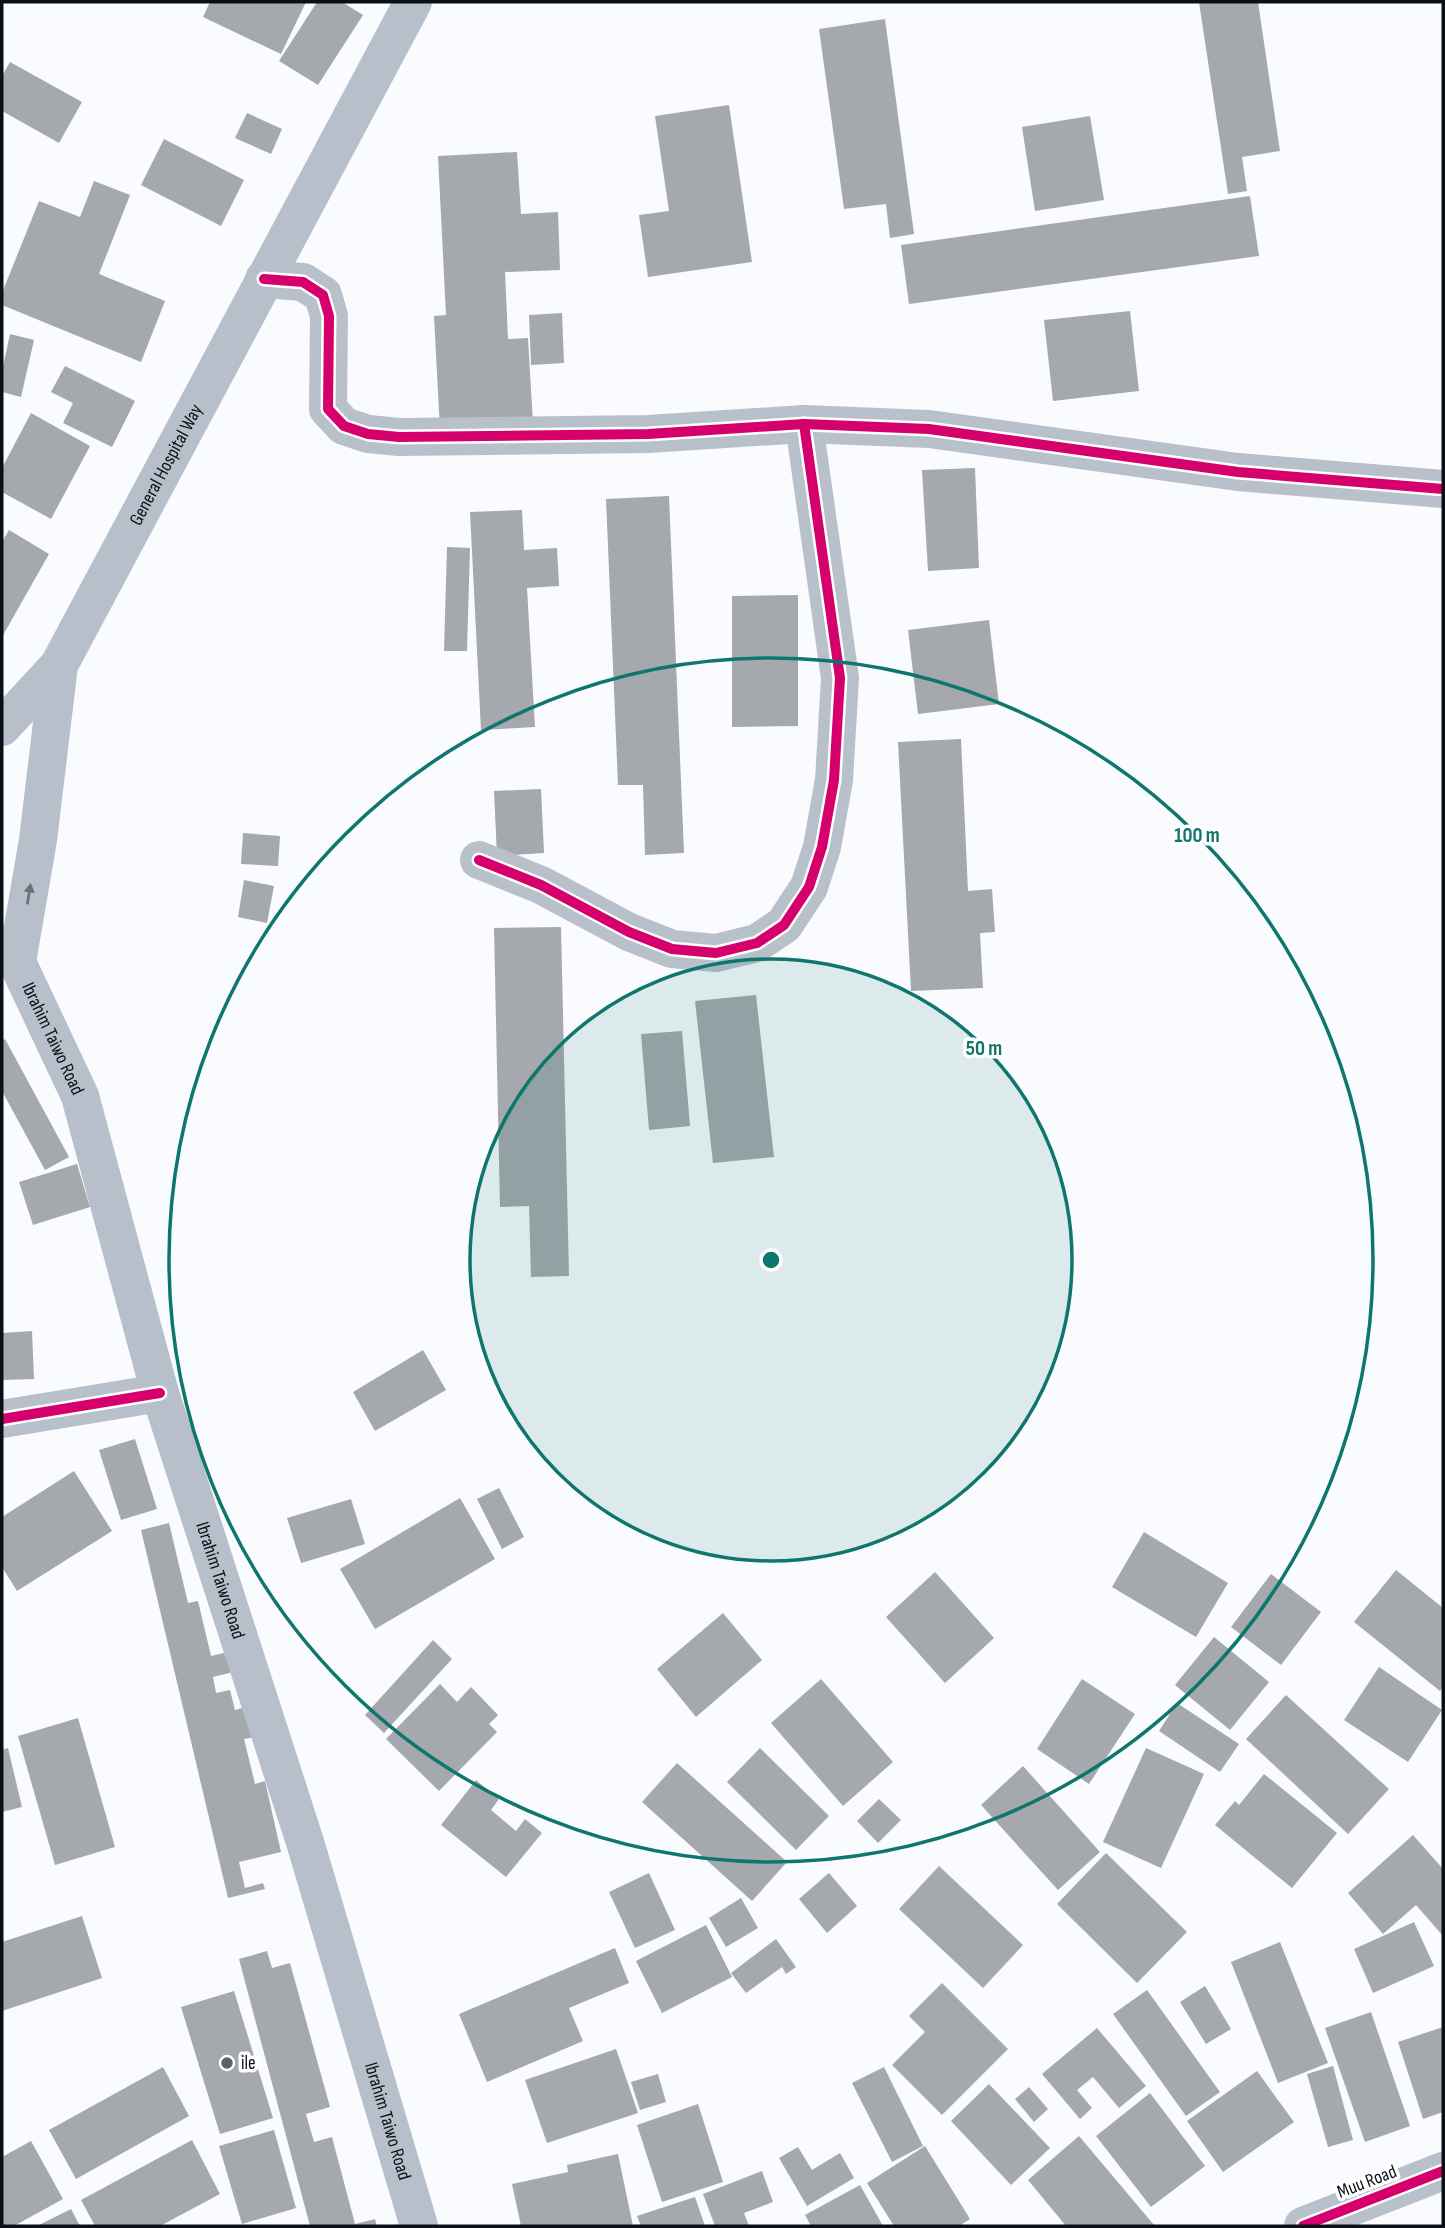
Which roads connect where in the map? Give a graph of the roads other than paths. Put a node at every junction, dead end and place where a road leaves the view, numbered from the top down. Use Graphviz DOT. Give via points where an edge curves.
graph roads {
  1 [pos="413,2"];
  2 [pos="264,279"];
  3 [pos="804,424"];
  4 [pos="1443,489"];
  5 [pos="59,665"];
  6 [pos="2,727"];
  7 [pos="479,860"];
  8 [pos="10,953"];
  9 [pos="160,1394"];
  10 [pos="2,1419"];
  11 [pos="1443,2171"];
  12 [pos="419,2226"];
  13 [pos="1303,2226"];
  1 -- 2 [label="main road, General Hospital Way"];
  2 -- 3 [label="street" via="303,282 323,295 329,316 328,409 344,426 368,434 648,434"];
  2 -- 5 [label="main road, General Hospital Way"];
  3 -- 4 [label="street" via="929,429 1238,471"];
  3 -- 7 [label="street" via="840,678 834,780 822,847 809,887 784,925 757,943 716,953 672,949"];
  5 -- 6 [label="main road"];
  8 -- 5 [label="main road, General Hospital Way, one-way" via="38,840"];
  8 -- 9 [label="main road, Ibrahim Taiwo Road" via="80,1096"];
  9 -- 10 [label="street"];
  9 -- 12 [label="main road, Ibrahim Taiwo Road" via="305,1842"];
  11 -- 13 [label="street, Muu Road"];
}
